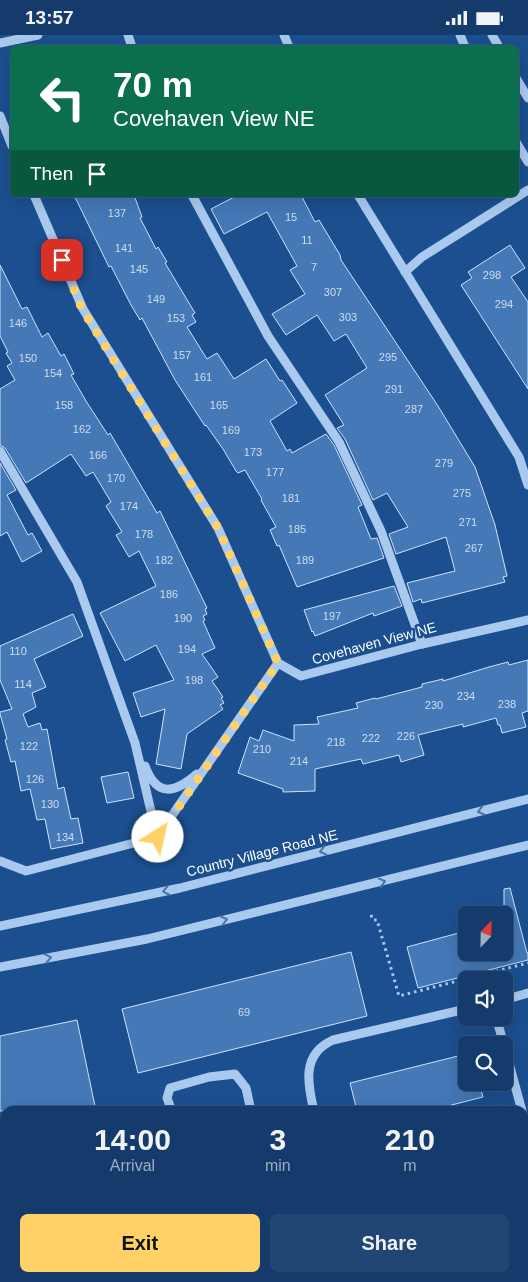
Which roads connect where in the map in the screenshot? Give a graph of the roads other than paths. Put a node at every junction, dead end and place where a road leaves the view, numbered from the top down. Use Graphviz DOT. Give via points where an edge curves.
graph roads {
  1 [pos="38,35"];
  2 [pos="0,43"];
  3 [pos="519,83"];
  4 [pos="528,98"];
  5 [pos="0,116"];
  6 [pos="10,141"];
  7 [pos="519,147"];
  8 [pos="528,162"];
  9 [pos="35,197"];
  10 [pos="193,197"];
  11 [pos="359,197"];
  12 [pos="517,197"];
  13 [pos="405,272"];
  14 [pos="0,451"];
  15 [pos="528,485"];
  16 [pos="528,620"];
  17 [pos="422,644"];
  18 [pos="278,663"];
  19 [pos="135,743"];
  20 [pos="208,765"];
  21 [pos="528,799"];
  22 [pos="158,837"];
  23 [pos="528,845"];
  24 [pos="0,861"];
  25 [pos="0,926"];
  26 [pos="0,967"];
  27 [pos="528,993"];
  28 [pos="513,997"];
  29 [pos="458,1011"];
  30 [pos="513,1078"];
  31 [pos="170,1106"];
  32 [pos="250,1106"];
  33 [pos="311,1106"];
  34 [pos="521,1106"];
  1 -- 2 [label="street"];
  3 -- 4 [label="street"];
  5 -- 6 [label="street"];
  7 -- 8 [label="street"];
  9 -- 18 [label="street" via="82,309 218,528"];
  10 -- 17 [label="street" via="268,335 339,442 381,531"];
  11 -- 13 [label="street"];
  12 -- 13 [label="street" via="422,257"];
  13 -- 15 [label="street" via="519,457"];
  14 -- 19 [label="street" via="76,582"];
  16 -- 17 [label="street, Covehaven View NE"];
  17 -- 18 [label="street, Covehaven View NE" via="301,676"];
  18 -- 20 [label="street"];
  19 -- 20 [label="street" via="148,775 156,785 168,790 184,786"];
  19 -- 22 [label="street"];
  20 -- 22 [label="street"];
  21 -- 25 [label="street, Country Village Road NE, one-way" via="180,888"];
  22 -- 24 [label="street" via="26,871"];
  26 -- 23 [label="street, one-way" via="147,939"];
  27 -- 28 [label="street"];
  29 -- 33 [label="street" via="321,1046 309,1065"];
  30 -- 34 [label="street"];
  31 -- 32 [label="street" via="167,1098 170,1088 209,1077 235,1074 246,1088"];
}
